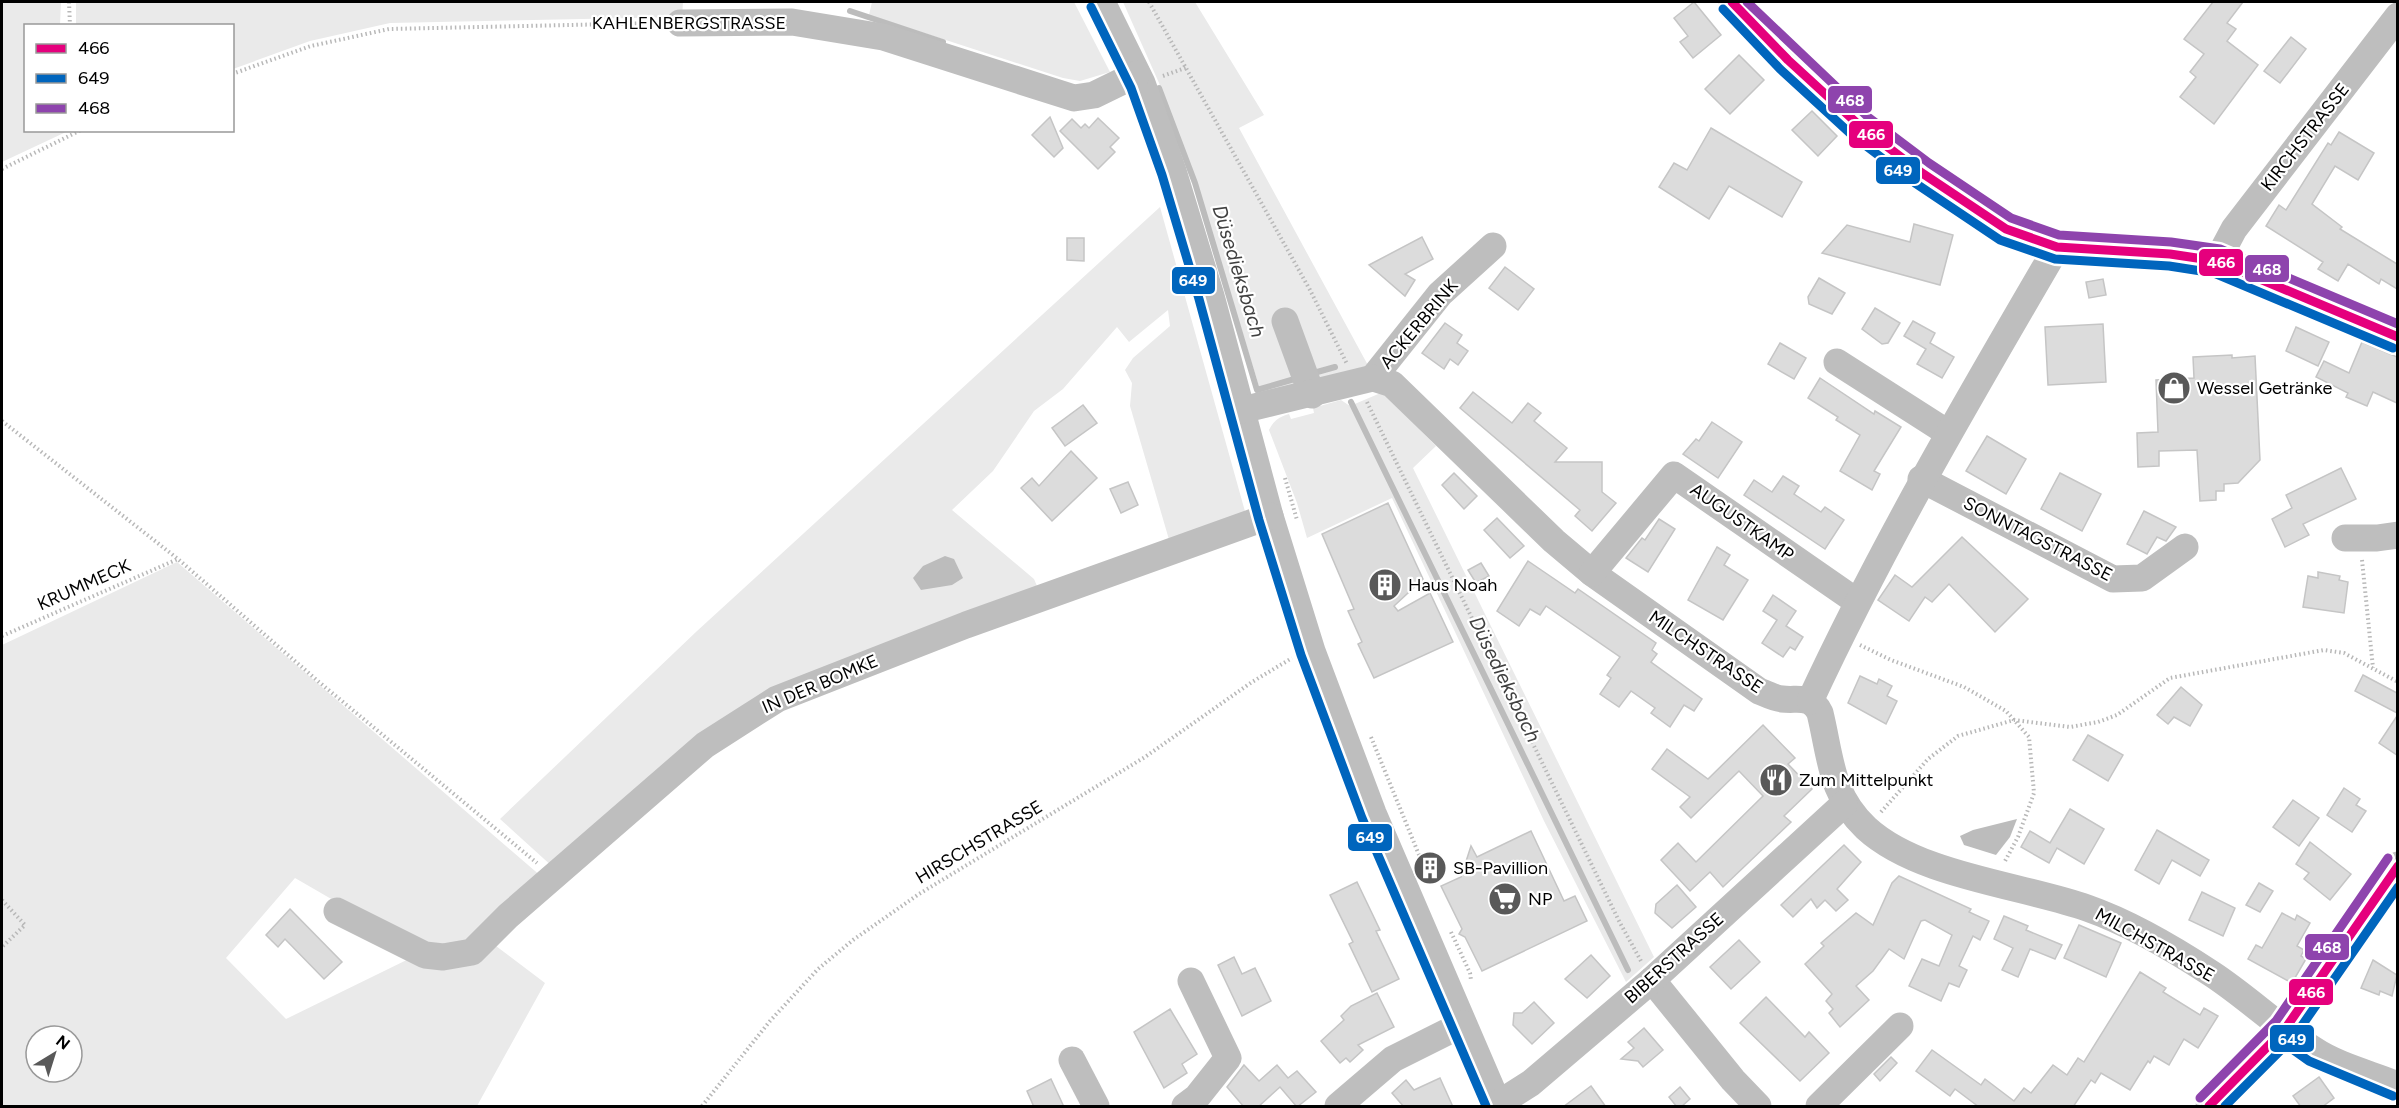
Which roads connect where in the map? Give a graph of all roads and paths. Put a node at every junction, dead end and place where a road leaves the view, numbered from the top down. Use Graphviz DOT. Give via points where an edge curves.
graph roads {
  1 [pos="69,2"];
  2 [pos="1102,2"];
  3 [pos="1149,2"];
  4 [pos="1732,2"];
  5 [pos="680,23"];
  6 [pos="70,24"];
  7 [pos="2393,31"];
  8 [pos="234,73"];
  9 [pos="1137,74"];
  10 [pos="74,132"];
  11 [pos="2,169"];
  12 [pos="1492,246"];
  13 [pos="2057,247"];
  14 [pos="2217,261"];
  15 [pos="1285,321"];
  16 [pos="2397,337"];
  17 [pos="1837,362"];
  18 [pos="1366,381"];
  19 [pos="1312,395"];
  20 [pos="1242,410"];
  21 [pos="2,421"];
  22 [pos="1948,434"];
  23 [pos="1284,474"];
  24 [pos="1921,479"];
  25 [pos="1270,516"];
  26 [pos="1298,524"];
  27 [pos="2397,535"];
  28 [pos="2353,538"];
  29 [pos="2185,547"];
  30 [pos="178,559"];
  31 [pos="1592,573"];
  32 [pos="1856,601"];
  33 [pos="1840,635"];
  34 [pos="2,636"];
  35 [pos="1312,651"];
  36 [pos="2373,668"];
  37 [pos="2397,682"];
  38 [pos="1810,701"];
  39 [pos="2014,720"];
  40 [pos="1370,733"];
  41 [pos="1844,804"];
  42 [pos="1867,829"];
  43 [pos="2397,865"];
  44 [pos="554,878"];
  45 [pos="1994,882"];
  46 [pos="1430,884"];
  47 [pos="2,900"];
  48 [pos="337,911"];
  49 [pos="2,947"];
  50 [pos="1652,980"];
  51 [pos="1191,981"];
  52 [pos="1463,1024"];
  53 [pos="1900,1026"];
  54 [pos="2285,1029"];
  55 [pos="1072,1060"];
  56 [pos="2397,1085"];
  57 [pos="1498,1105"];
  58 [pos="702,1107"];
  59 [pos="1096,1107"];
  60 [pos="1185,1107"];
  61 [pos="1338,1107"];
  62 [pos="1758,1107"];
  63 [pos="1819,1107"];
  64 [pos="2209,1107"];
  1 -- 6 [label="path"];
  2 -- 9 [label="street"];
  3 -- 18 [label="path"];
  4 -- 13 [label="street" via="1780,53 1860,126 1922,173 2007,229"];
  5 -- 8 [label="path, KAHLENBERGSTRASSE" via="389,28 311,46"];
  5 -- 9 [label="street, KAHLENBERGSTRASSE" via="792,22 883,37 1074,98 1094,95"];
  7 -- 14 [label="street, KIRCHSTRASSE" via="2234,228"];
  9 -- 20 [label="street" via="1173,171"];
  10 -- 11 [label="path"];
  12 -- 18 [label="street, ACKERBRINK" via="1440,294"];
  13 -- 14 [label="street"];
  13 -- 22 [label="street"];
  14 -- 16 [label="street"];
  15 -- 19 [label="street"];
  17 -- 22 [label="street"];
  18 -- 19 [label="street"];
  18 -- 31 [label="street, MILCHSTRASSE" via="1392,384 1409,397 1554,541"];
  18 -- 50 [label="path" via="1619,921"];
  19 -- 20 [label="street"];
  20 -- 25 [label="street"];
  21 -- 30 [label="path"];
  22 -- 24 [label="street"];
  23 -- 26 [label="path"];
  24 -- 29 [label="street, SONNTAGSTRASSE" via="2113,579 2142,578"];
  24 -- 32 [label="street"];
  25 -- 35 [label="street"];
  25 -- 44 [label="street, IN DER BOMKE" via="966,625 777,699 705,745"];
  27 -- 28 [label="street"];
  28 -- 36 [label="path"];
  30 -- 34 [label="path, KRUMMECK"];
  30 -- 44 [label="path"];
  31 -- 32 [label="street, AUGUSTKAMP" via="1674,475"];
  31 -- 38 [label="street, MILCHSTRASSE" via="1759,691 1779,699"];
  32 -- 33 [label="street"];
  33 -- 38 [label="street"];
  33 -- 39 [label="path" via="1891,660 1964,687 2006,711"];
  35 -- 52 [label="street" via="1374,813"];
  35 -- 58 [label="path, HIRSCHSTRASSE" via="1295,656 1252,682 1145,757 919,894 853,940 818,969 770,1021"];
  36 -- 37 [label="path"];
  36 -- 39 [label="path" via="2344,653 2324,650 2170,678 2117,716 2085,725 2070,727"];
  38 -- 41 [label="street, MILCHSTRASSE" via="1820,713"];
  39 -- 42 [label="path" via="1958,736 1928,759"];
  39 -- 45 [label="path" via="2030,736 2034,793 2018,837"];
  40 -- 46 [label="path"];
  41 -- 42 [label="street, MILCHSTRASSE"];
  41 -- 50 [label="street, BIBERSTRASSE"];
  42 -- 45 [label="street, MILCHSTRASSE" via="1908,854"];
  43 -- 54 [label="street"];
  44 -- 48 [label="street, IN DER BOMKE" via="472,952 443,957 425,955"];
  45 -- 54 [label="street, MILCHSTRASSE" via="2088,908 2141,933 2212,974"];
  47 -- 49 [label="path" via="25,925"];
  50 -- 57 [label="street, BIBERSTRASSE" via="1531,1083"];
  50 -- 62 [label="street"];
  51 -- 60 [label="street" via="1228,1058"];
  52 -- 57 [label="street"];
  52 -- 61 [label="street" via="1393,1059"];
  53 -- 63 [label="street"];
  54 -- 56 [label="street, MILCHSTRASSE" via="2315,1051"];
  54 -- 64 [label="street"];
  55 -- 59 [label="street"];
}
